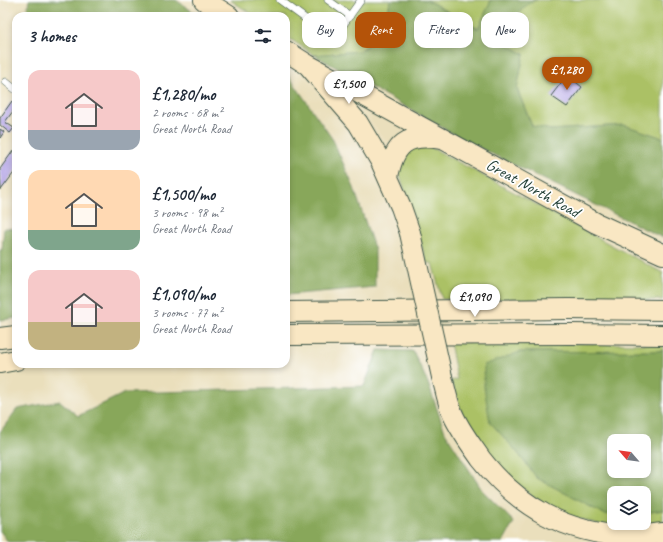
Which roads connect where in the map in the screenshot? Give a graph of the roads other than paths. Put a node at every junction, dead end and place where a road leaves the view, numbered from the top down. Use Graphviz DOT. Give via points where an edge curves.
graph roads {
  1 [pos="204,0"];
  2 [pos="280,0"];
  3 [pos="328,0"];
  4 [pos="361,0"];
  5 [pos="220,12"];
  6 [pos="350,16"];
  7 [pos="290,54"];
  8 [pos="308,65"];
  9 [pos="6,82"];
  10 [pos="12,87"];
  11 [pos="446,140"];
  12 [pos="388,177"];
  13 [pos="663,254"];
  14 [pos="663,310"];
  15 [pos="290,312"];
  16 [pos="290,335"];
  17 [pos="663,335"];
  18 [pos="12,336"];
  19 [pos="0,338"];
  20 [pos="12,361"];
  21 [pos="0,363"];
  22 [pos="663,533"];
  1 -- 5 [label="main road"];
  2 -- 6 [label="lane" via="333,39"];
  3 -- 6 [label="lane"];
  4 -- 6 [label="lane"];
  7 -- 8 [label="main road"];
  8 -- 11 [label="main road, Great North Road"];
  8 -- 12 [label="main road" via="358,123"];
  9 -- 10 [label="lane"];
  11 -- 12 [label="main road" via="420,136 406,140 396,149 390,162"];
  11 -- 13 [label="main road, Great North Road" via="596,223"];
  12 -- 22 [label="main road, bridge" via="410,234 451,409 467,440 496,478 541,514 577,528 600,534 629,536"];
  14 -- 15 [label="main road"];
  16 -- 17 [label="main road"];
  18 -- 19 [label="main road"];
  20 -- 21 [label="main road"];
}
